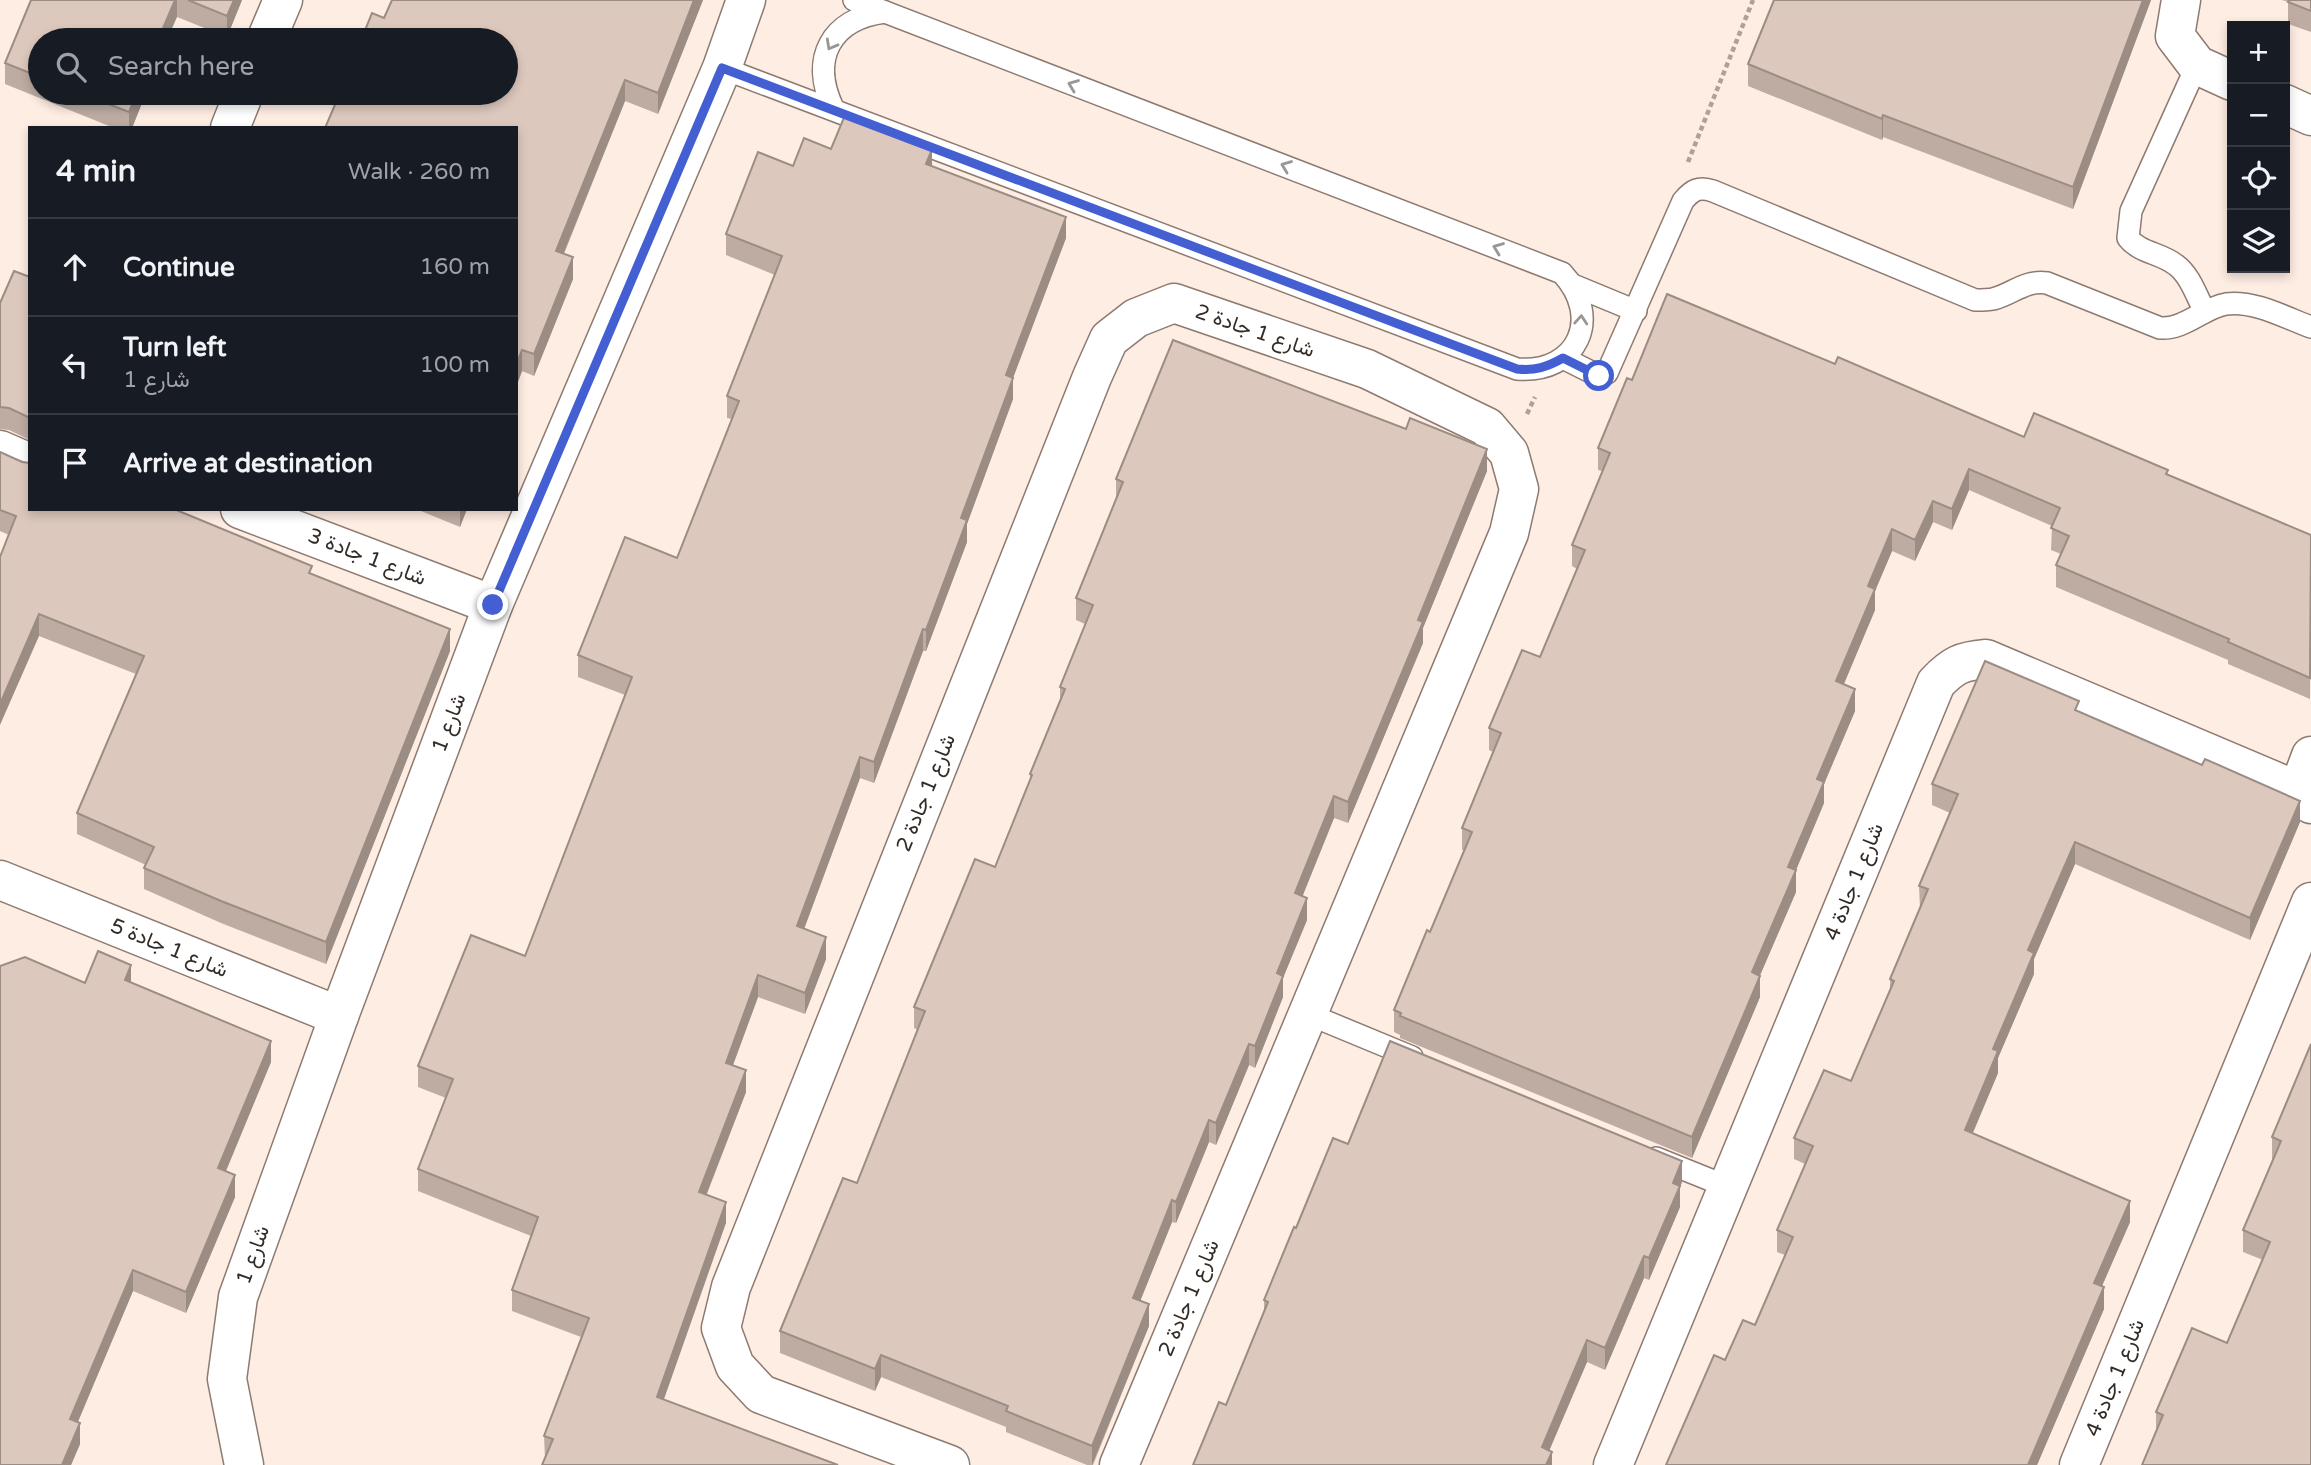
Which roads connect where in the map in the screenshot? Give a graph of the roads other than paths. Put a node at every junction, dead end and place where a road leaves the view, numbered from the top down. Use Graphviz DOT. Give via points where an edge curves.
graph roads {
  1 [pos="283,0"];
  2 [pos="746,0"];
  3 [pos="854,0"];
  4 [pos="2181,0"];
  5 [pos="885,12"];
  6 [pos="271,28"];
  7 [pos="2197,65"];
  8 [pos="722,68"];
  9 [pos="2227,79"];
  10 [pos="239,105"];
  11 [pos="2290,106"];
  12 [pos="833,108"];
  13 [pos="2311,116"];
  14 [pos="231,126"];
  15 [pos="1573,285"];
  16 [pos="1636,311"];
  17 [pos="2205,312"];
  18 [pos="2311,327"];
  19 [pos="1556,362"];
  20 [pos="0,450"];
  21 [pos="28,462"];
  22 [pos="245,511"];
  23 [pos="493,605"];
  24 [pos="2311,756"];
  25 [pos="2304,797"];
  26 [pos="0,880"];
  27 [pos="2311,902"];
  28 [pos="1308,1014"];
  29 [pos="339,1016"];
  30 [pos="1435,1066"];
  31 [pos="1639,1151"];
  32 [pos="1728,1187"];
  33 [pos="244,1465"];
  34 [pos="950,1465"];
  35 [pos="1119,1465"];
  36 [pos="1613,1465"];
  37 [pos="2079,1465"];
  1 -- 6 [label="street"];
  2 -- 8 [label="street, شارع 1"];
  3 -- 5 [label="lane"];
  4 -- 7 [label="street" via="2175,36"];
  5 -- 12 [label="lane, one-way" via="849,23 835,36 822,72"];
  15 -- 5 [label="lane, one-way" via="1562,273"];
  7 -- 9 [label="street"];
  7 -- 17 [label="lane" via="2131,211 2128,238 2176,265"];
  8 -- 12 [label="lane"];
  8 -- 23 [label="street, شارع 1"];
  10 -- 14 [label="street"];
  11 -- 13 [label="street"];
  12 -- 19 [label="lane" via="1517,369 1533,371"];
  15 -- 16 [label="lane"];
  19 -- 15 [label="lane, one-way" via="1577,338 1583,315"];
  16 -- 17 [label="lane" via="1683,201 1700,188 1975,300 1993,299 2036,282 2160,328 2171,329"];
  16 -- 19 [label="lane" via="1606,373 1599,376"];
  17 -- 18 [label="lane" via="2242,304"];
  20 -- 21 [label="street"];
  22 -- 23 [label="street, شارع 1 جادة 3"];
  23 -- 29 [label="street, شارع 1"];
  24 -- 25 [label="street"];
  25 -- 32 [label="street, شارع 1 جادة 4" via="1986,659 1950,669 1936,683"];
  26 -- 29 [label="street, شارع 1 جادة 5"];
  27 -- 37 [label="street, شارع 1 جادة 4"];
  28 -- 30 [label="lane"];
  28 -- 34 [label="street, شارع 1 جادة 2" via="1509,533 1519,488 1509,453 1487,427 1367,369 1174,303 1136,318 1109,339 1086,390 736,1274 721,1328 735,1366 761,1394"];
  28 -- 35 [label="street, شارع 1 جادة 2"];
  29 -- 33 [label="street, شارع 1" via="238,1297 227,1379"];
  31 -- 32 [label="lane"];
  32 -- 36 [label="street, شارع 1 جادة 4"];
}
